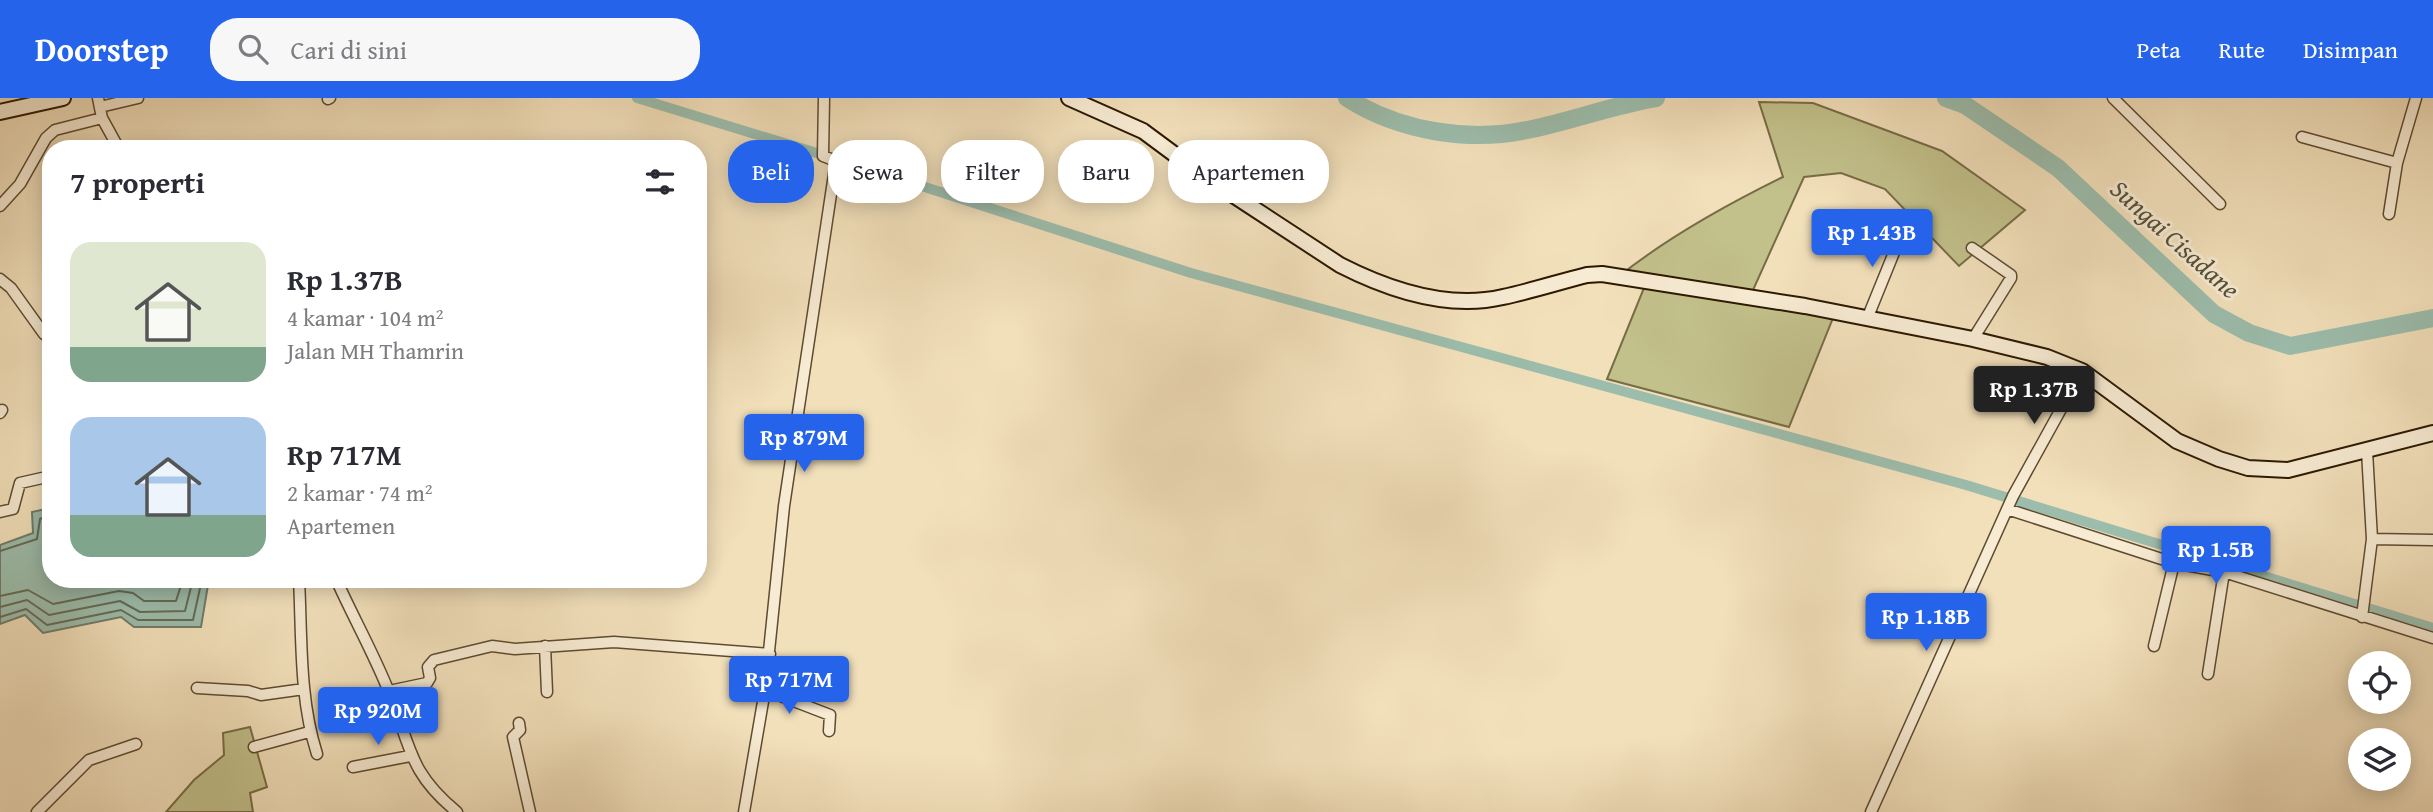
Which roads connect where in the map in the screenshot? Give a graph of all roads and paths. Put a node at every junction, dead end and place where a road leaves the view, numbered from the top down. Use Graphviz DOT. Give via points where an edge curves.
graph roads {
  1 [pos="63,98"];
  2 [pos="134,98"];
  3 [pos="824,98"];
  4 [pos="1069,98"];
  5 [pos="2113,98"];
  6 [pos="2416,98"];
  7 [pos="7,107"];
  8 [pos="100,107"];
  9 [pos="2302,137"];
  10 [pos="45,140"];
  11 [pos="114,140"];
  12 [pos="42,145"];
  13 [pos="2397,163"];
  14 [pos="2220,204"];
  15 [pos="0,206"];
  16 [pos="2389,214"];
  17 [pos="1905,236"];
  18 [pos="1972,248"];
  19 [pos="0,279"];
  20 [pos="1867,319"];
  21 [pos="42,331"];
  22 [pos="1973,339"];
  23 [pos="2082,371"];
  24 [pos="2433,433"];
  25 [pos="2367,451"];
  26 [pos="42,478"];
  27 [pos="2010,504"];
  28 [pos="0,512"];
  29 [pos="2372,539"];
  30 [pos="2433,540"];
  31 [pos="2174,563"];
  32 [pos="2224,572"];
  33 [pos="299,588"];
  34 [pos="340,588"];
  35 [pos="2363,612"];
  36 [pos="2433,638"];
  37 [pos="545,646"];
  38 [pos="2154,646"];
  39 [pos="769,654"];
  40 [pos="2208,674"];
  41 [pos="197,688"];
  42 [pos="304,689"];
  43 [pos="765,690"];
  44 [pos="389,691"];
  45 [pos="547,692"];
  46 [pos="519,723"];
  47 [pos="309,732"];
  48 [pos="829,732"];
  49 [pos="136,744"];
  50 [pos="254,747"];
  51 [pos="317,754"];
  52 [pos="410,756"];
  53 [pos="353,767"];
  54 [pos="37,812"];
  55 [pos="457,812"];
  56 [pos="530,812"];
  57 [pos="744,812"];
  58 [pos="1871,812"];
  1 -- 7 [label="street"];
  2 -- 8 [label="street"];
  3 -- 39 [label="street" via="823,156 836,161 784,506"];
  4 -- 20 [label="street" via="1143,131 1340,265 1408,293 1445,301 1501,298 1602,274"];
  5 -- 14 [label="street"];
  6 -- 13 [label="street"];
  8 -- 10 [label="street"];
  8 -- 11 [label="street"];
  9 -- 13 [label="street"];
  12 -- 15 [label="street" via="20,184"];
  13 -- 16 [label="street"];
  17 -- 20 [label="street"];
  18 -- 22 [label="street" via="2011,275"];
  19 -- 21 [label="street"];
  20 -- 22 [label="street"];
  22 -- 23 [label="street" via="2047,357"];
  23 -- 25 [label="street" via="2177,441 2232,464 2287,470"];
  23 -- 27 [label="street"];
  24 -- 25 [label="street"];
  25 -- 29 [label="street"];
  26 -- 28 [label="street" via="20,483 13,509"];
  27 -- 31 [label="street"];
  27 -- 58 [label="street"];
  29 -- 30 [label="street"];
  29 -- 35 [label="street"];
  31 -- 32 [label="street"];
  31 -- 38 [label="street"];
  32 -- 35 [label="street"];
  32 -- 40 [label="street"];
  33 -- 42 [label="street"];
  34 -- 44 [label="street"];
  35 -- 36 [label="street"];
  37 -- 39 [label="street" via="614,642"];
  37 -- 44 [label="street" via="492,646 434,660 428,667 427,683"];
  37 -- 45 [label="street"];
  39 -- 43 [label="street"];
  41 -- 42 [label="street" via="261,695"];
  42 -- 47 [label="street"];
  43 -- 48 [label="street" via="830,715"];
  43 -- 57 [label="street"];
  44 -- 52 [label="street"];
  46 -- 56 [label="street" via="520,730 513,737"];
  47 -- 50 [label="street"];
  47 -- 51 [label="street"];
  49 -- 54 [label="street" via="89,760"];
  52 -- 53 [label="street"];
  52 -- 55 [label="street" via="435,794"];
}
